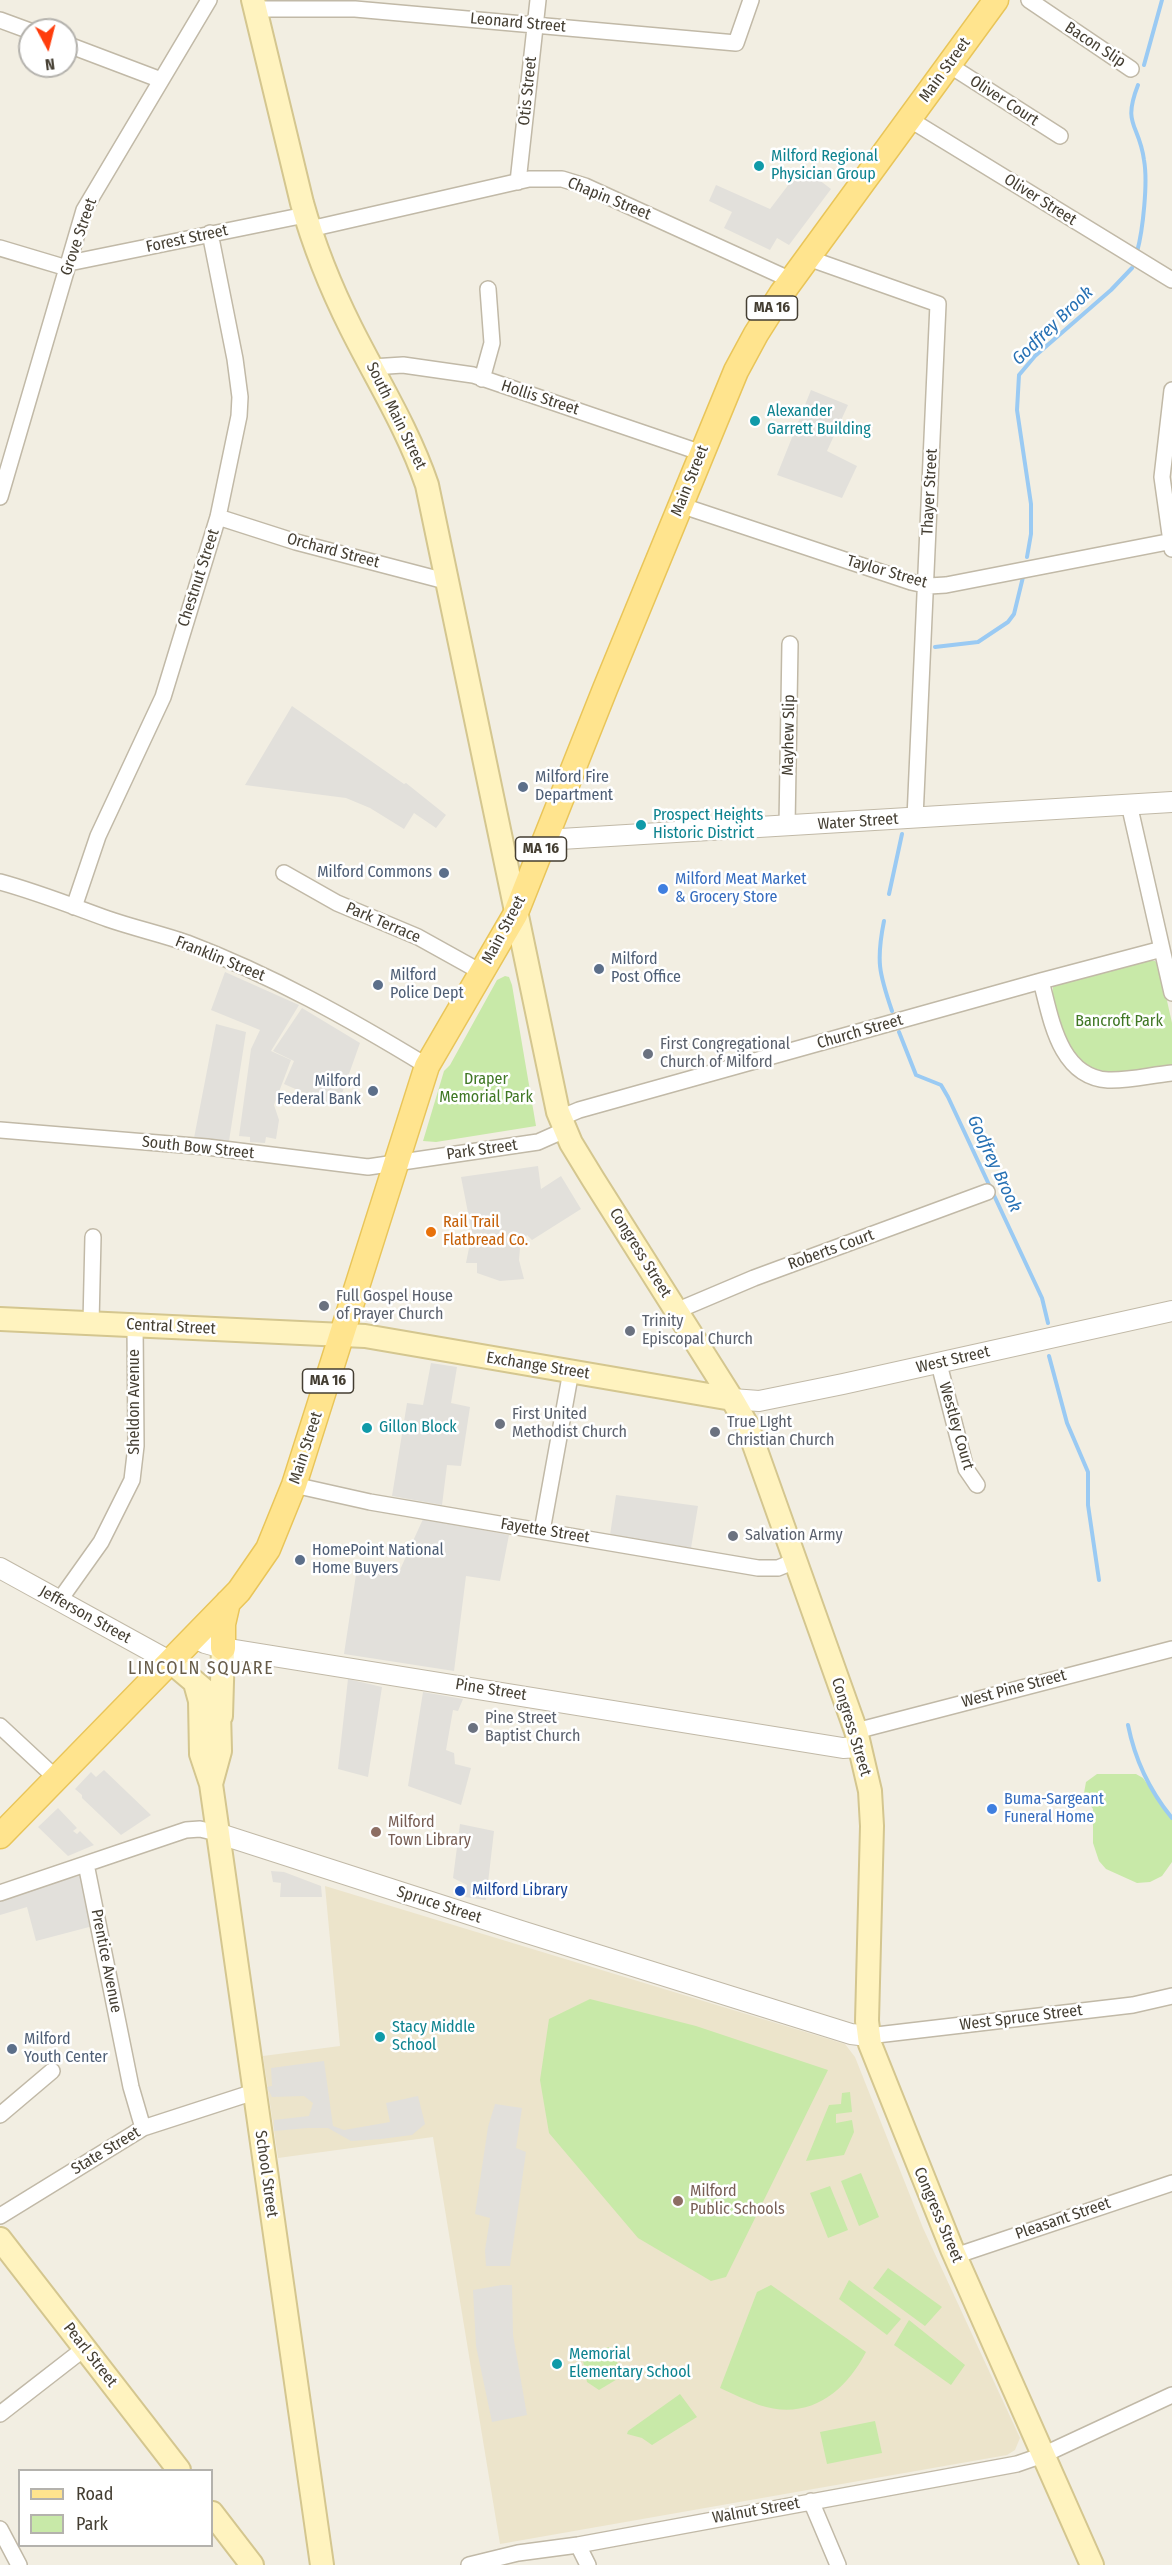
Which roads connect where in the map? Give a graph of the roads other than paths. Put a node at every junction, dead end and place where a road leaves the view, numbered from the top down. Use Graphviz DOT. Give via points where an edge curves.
graph roads {
  1 [pos="209,0"];
  2 [pos="538,0"];
  3 [pos="751,0"];
  4 [pos="996,0"];
  5 [pos="1029,0"];
  6 [pos="254,4"];
  7 [pos="0,20"];
  8 [pos="535,24"];
  9 [pos="18,27"];
  10 [pos="78,49"];
  11 [pos="949,64"];
  12 [pos="1131,69"];
  13 [pos="161,80"];
  14 [pos="909,119"];
  15 [pos="1060,136"];
  16 [pos="518,182"];
  17 [pos="308,222"];
  18 [pos="210,233"];
  19 [pos="0,248"];
  20 [pos="807,258"];
  21 [pos="68,265"];
  22 [pos="791,280"];
  23 [pos="1172,280"];
  24 [pos="488,289"];
  25 [pos="372,367"];
  26 [pos="482,379"];
  27 [pos="1172,390"];
  28 [pos="702,453"];
  29 [pos="0,497"];
  30 [pos="681,506"];
  31 [pos="218,517"];
  32 [pos="1172,544"];
  33 [pos="449,582"];
  34 [pos="925,586"];
  35 [pos="790,644"];
  36 [pos="1172,802"];
  37 [pos="1129,804"];
  38 [pos="915,818"];
  39 [pos="787,826"];
  40 [pos="544,840"];
  41 [pos="284,873"];
  42 [pos="0,882"];
  43 [pos="74,907"];
  44 [pos="515,915"];
  45 [pos="1162,950"];
  46 [pos="481,972"];
  47 [pos="1041,981"];
  48 [pos="1172,993"];
  49 [pos="427,1066"];
  50 [pos="1172,1073"];
  51 [pos="562,1124"];
  52 [pos="0,1130"];
  53 [pos="0,1137"];
  54 [pos="396,1162"];
  55 [pos="987,1192"];
  56 [pos="93,1237"];
  57 [pos="676,1311"];
  58 [pos="1172,1311"];
  59 [pos="0,1319"];
  60 [pos="91,1323"];
  61 [pos="135,1325"];
  62 [pos="342,1335"];
  63 [pos="939,1364"];
  64 [pos="571,1371"];
  65 [pos="732,1398"];
  66 [pos="294,1485"];
  67 [pos="977,1485"];
  68 [pos="542,1531"];
  69 [pos="795,1561"];
  70 [pos="0,1568"];
  71 [pos="59,1601"];
  72 [pos="228,1602"];
  73 [pos="194,1637"];
  74 [pos="223,1648"];
  75 [pos="1172,1649"];
  76 [pos="171,1662"];
  77 [pos="195,1683"];
  78 [pos="221,1723"];
  79 [pos="0,1726"];
  80 [pos="858,1739"];
  81 [pos="56,1778"];
  82 [pos="211,1784"];
  83 [pos="217,1833"];
  84 [pos="0,1836"];
  85 [pos="86,1864"];
  86 [pos="4,1890"];
  87 [pos="1172,1996"];
  88 [pos="868,2036"];
  89 [pos="52,2071"];
  90 [pos="254,2092"];
  91 [pos="0,2115"];
  92 [pos="143,2128"];
  93 [pos="1172,2183"];
  94 [pos="0,2216"];
  95 [pos="0,2239"];
  96 [pos="955,2256"];
  97 [pos="85,2348"];
  98 [pos="1172,2395"];
  99 [pos="0,2414"];
  100 [pos="1042,2455"];
  101 [pos="178,2469"];
  102 [pos="811,2501"];
  103 [pos="213,2514"];
  104 [pos="0,2529"];
  105 [pos="578,2545"];
  106 [pos="19,2565"];
  107 [pos="252,2565"];
  108 [pos="322,2565"];
  109 [pos="469,2565"];
  110 [pos="588,2565"];
  111 [pos="838,2565"];
  112 [pos="1092,2565"];
  1 -- 13 [label="street, Grove Street"];
  2 -- 8 [label="street, Otis Street"];
  3 -- 8 [label="street, Leonard Street" via="736,43"];
  4 -- 11 [label="main road, Main Street / MA 16"];
  5 -- 12 [label="street, Bacon Slip"];
  6 -- 8 [label="street, Leonard Street"];
  6 -- 17 [label="main road, South Main Street"];
  7 -- 9 [label="street"];
  8 -- 16 [label="street, Otis Street"];
  10 -- 13 [label="street"];
  11 -- 14 [label="main road, Main Street / MA 16"];
  11 -- 15 [label="street, Oliver Court"];
  13 -- 21 [label="street, Grove Street" via="87,204"];
  14 -- 20 [label="main road, Main Street / MA 16"];
  14 -- 23 [label="street, Oliver Street"];
  16 -- 17 [label="street, Chapin Street"];
  16 -- 22 [label="street, Chapin Street" via="550,178 579,183"];
  17 -- 18 [label="street, Forest Street"];
  17 -- 25 [label="main road, South Main Street" via="350,327"];
  18 -- 21 [label="street, Forest Street"];
  18 -- 31 [label="street, Chestnut Street" via="240,397"];
  19 -- 21 [label="street, Forest Street"];
  20 -- 22 [label="main road, Main Street / MA 16"];
  20 -- 34 [label="street, Thayer Street" via="938,304"];
  21 -- 29 [label="street, Grove Street"];
  22 -- 28 [label="main road, Main Street / MA 16" via="748,348"];
  24 -- 26 [label="street" via="492,343"];
  25 -- 26 [label="street, Hollis Street" via="434,368"];
  25 -- 33 [label="main road, South Main Street" via="415,449"];
  26 -- 28 [label="street, Hollis Street"];
  27 -- 32 [label="street" via="1162,477"];
  28 -- 30 [label="main road, Main Street / MA 16"];
  30 -- 34 [label="street, Taylor Street"];
  30 -- 40 [label="main road, Main Street / MA 16"];
  31 -- 33 [label="street, Orchard Street"];
  31 -- 43 [label="street, Chestnut Street" via="163,697 98,836"];
  32 -- 34 [label="street, Taylor Street"];
  33 -- 44 [label="main road, South Main Street"];
  34 -- 38 [label="street, Thayer Street"];
  35 -- 39 [label="street, Mayhew Slip"];
  36 -- 37 [label="street, Water Street"];
  37 -- 38 [label="street, Water Street"];
  37 -- 45 [label="street"];
  38 -- 39 [label="street, Water Street"];
  39 -- 40 [label="street, Water Street"];
  40 -- 44 [label="main road, Main Street / MA 16"];
  41 -- 46 [label="street, Park Terrace" via="337,903 418,937"];
  42 -- 43 [label="street, Franklin Street" via="43,893"];
  43 -- 49 [label="street, Franklin Street" via="186,943 262,975 319,1002"];
  44 -- 46 [label="main road, Main Street / MA 16"];
  44 -- 51 [label="main road, Congress Street"];
  45 -- 47 [label="street, Church Street"];
  45 -- 48 [label="street"];
  46 -- 49 [label="main road, Main Street / MA 16"];
  47 -- 50 [label="street" via="1062,1047 1077,1068 1107,1080"];
  47 -- 51 [label="street, Church Street" via="591,1107"];
  49 -- 54 [label="main road, Main Street / MA 16"];
  51 -- 54 [label="street, Park Street" via="538,1142"];
  51 -- 57 [label="main road, Congress Street"];
  52 -- 53 [label="street"];
  52 -- 54 [label="street, South Bow Street" via="207,1147 368,1167"];
  54 -- 62 [label="main road, Main Street / MA 16"];
  55 -- 57 [label="street, Roberts Court"];
  56 -- 60 [label="street"];
  57 -- 65 [label="main road, Congress Street"];
  58 -- 63 [label="street, West Street"];
  59 -- 60 [label="main road, Central Street"];
  60 -- 61 [label="main road, Central Street"];
  61 -- 62 [label="main road, Central Street"];
  61 -- 71 [label="street, Sheldon Avenue" via="136,1446 132,1480 101,1542"];
  62 -- 64 [label="main road, Exchange Street"];
  62 -- 66 [label="main road, Main Street / MA 16"];
  63 -- 65 [label="street, West Street" via="759,1401"];
  63 -- 67 [label="street, Westley Court" via="966,1469"];
  64 -- 65 [label="main road, Exchange Street"];
  64 -- 68 [label="street"];
  65 -- 69 [label="main road, Congress Street" via="760,1456"];
  66 -- 68 [label="street, Fayette Street"];
  66 -- 72 [label="main road, Main Street / MA 16" via="268,1549"];
  68 -- 69 [label="street, Fayette Street" via="758,1568 778,1568"];
  69 -- 80 [label="main road, Congress Street"];
  70 -- 71 [label="street, Jefferson Street"];
  71 -- 76 [label="street, Jefferson Street"];
  72 -- 73 [label="main road, Main Street / MA 16"];
  72 -- 74 [label="main road"];
  73 -- 74 [label="street, Pine Street"];
  73 -- 76 [label="main road, Main Street / MA 16"];
  74 -- 78 [label="main road"];
  74 -- 80 [label="street, Pine Street" via="843,1748"];
  75 -- 80 [label="street, West Pine Street"];
  76 -- 77 [label="main road, School Street"];
  76 -- 81 [label="main road, Main Street / MA 16"];
  77 -- 78 [label="main road, School Street" via="215,1701"];
  77 -- 82 [label="main road, School Street" via="200,1701 200,1748"];
  78 -- 82 [label="main road, School Street" via="218,1760"];
  79 -- 81 [label="street"];
  80 -- 88 [label="main road, Congress Street" via="870,1791 872,1826"];
  81 -- 84 [label="main road, Main Street / MA 16"];
  82 -- 83 [label="main road, School Street"];
  83 -- 85 [label="street, Spruce Street" via="186,1830"];
  83 -- 88 [label="street, Spruce Street" via="531,1935"];
  83 -- 90 [label="main road, School Street"];
  85 -- 86 [label="street, Spruce Street"];
  85 -- 92 [label="street, Prentice Avenue" via="131,2087"];
  87 -- 88 [label="street, West Spruce Street" via="1133,2005"];
  88 -- 96 [label="main road, Congress Street"];
  89 -- 91 [label="street"];
  90 -- 92 [label="street, State Street"];
  90 -- 108 [label="main road, School Street"];
  92 -- 94 [label="street, State Street"];
  93 -- 96 [label="street, Pleasant Street"];
  95 -- 97 [label="main road, Pearl Street"];
  96 -- 100 [label="main road, Congress Street"];
  97 -- 99 [label="street"];
  97 -- 101 [label="main road, Pearl Street"];
  98 -- 100 [label="street, Walnut Street"];
  100 -- 102 [label="street, Walnut Street" via="1017,2464"];
  100 -- 112 [label="main road, Congress Street"];
  102 -- 105 [label="street, Walnut Street"];
  102 -- 111 [label="street"];
  103 -- 107 [label="main road"];
  104 -- 106 [label="street"];
  105 -- 109 [label="street, Walnut Street"];
  105 -- 110 [label="street"];
}
